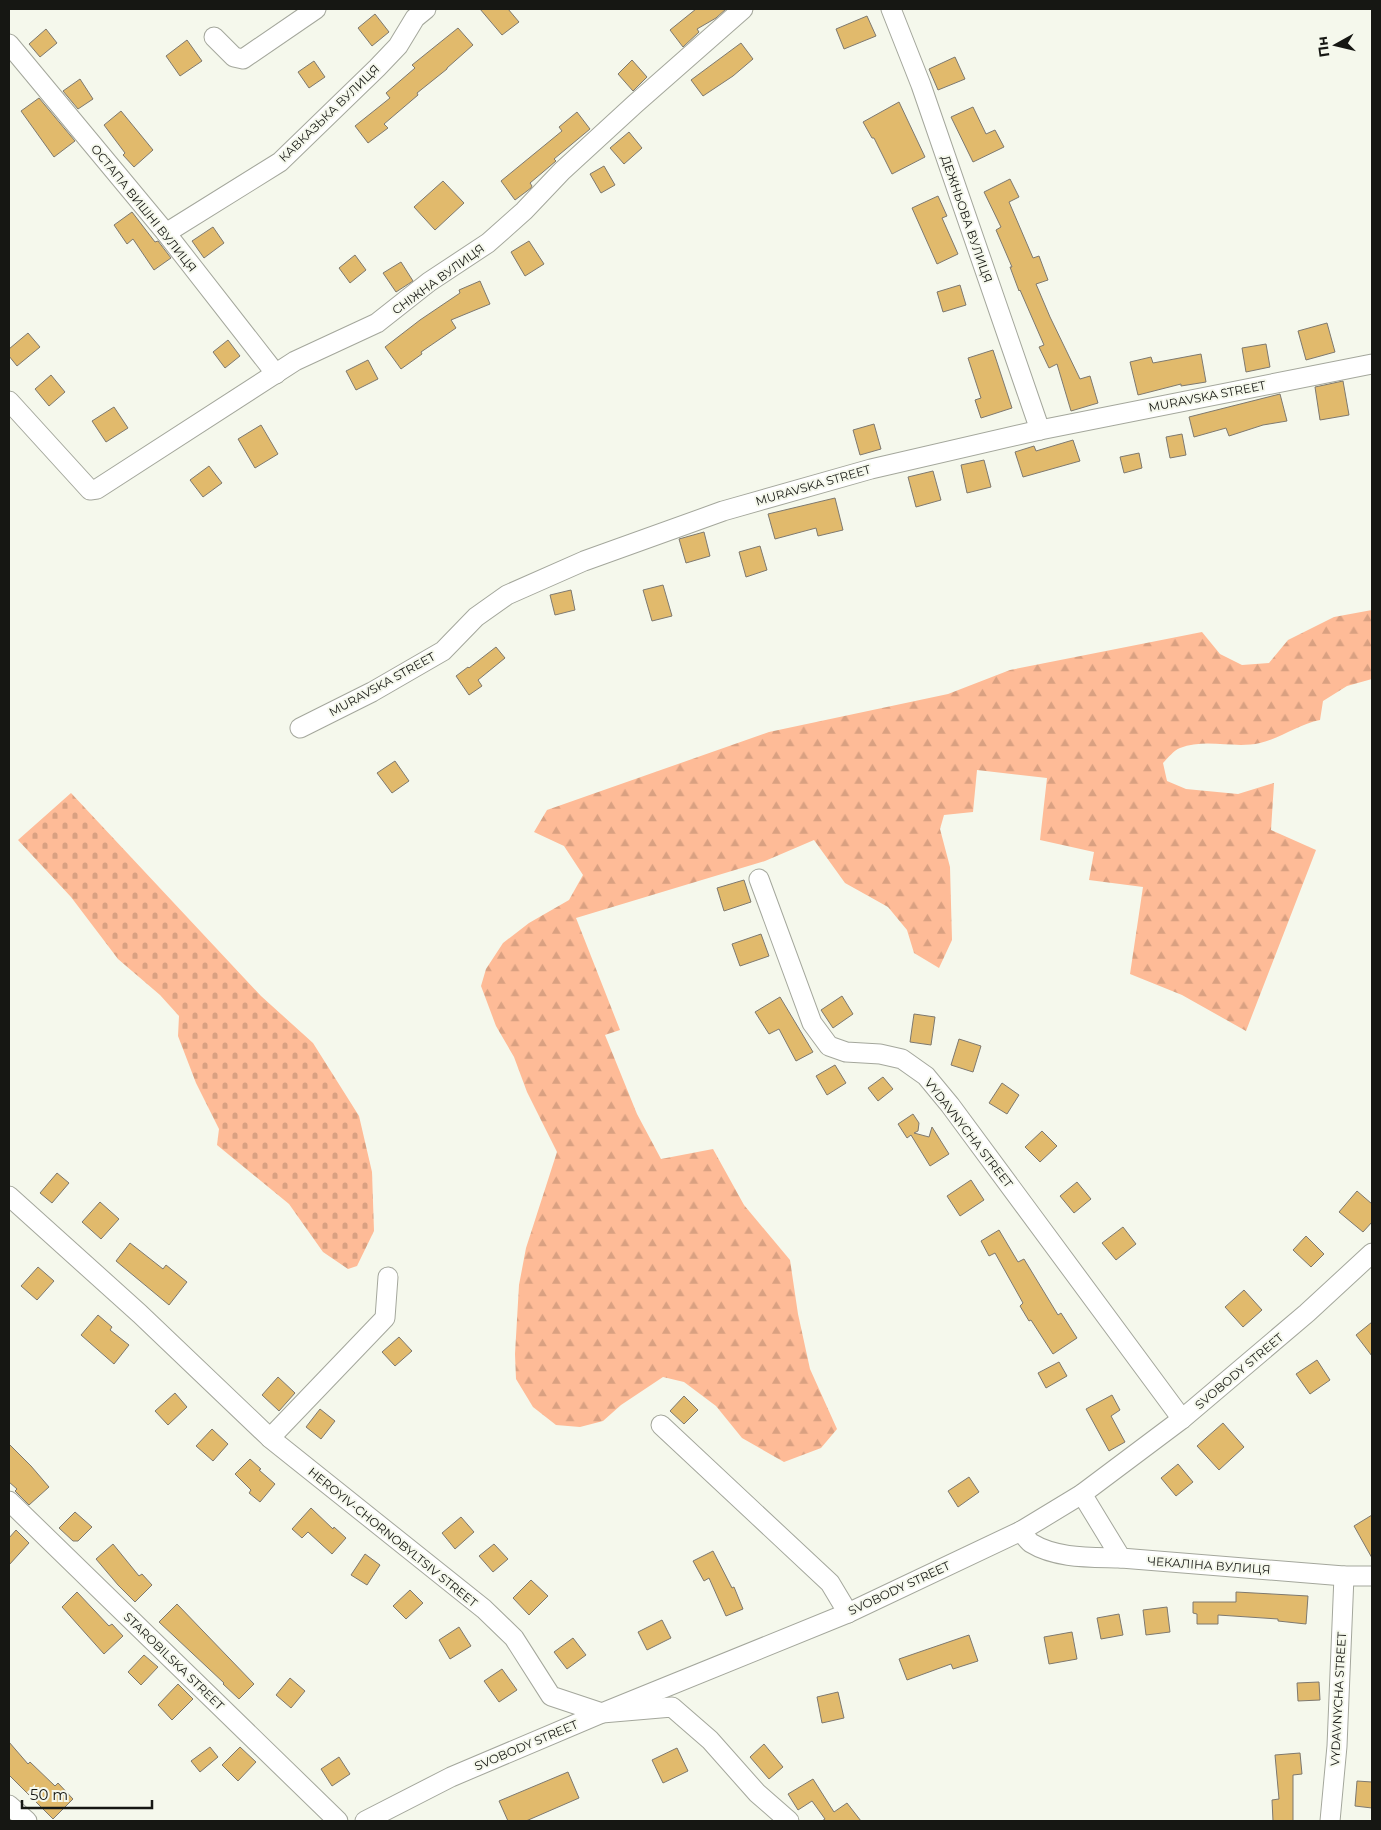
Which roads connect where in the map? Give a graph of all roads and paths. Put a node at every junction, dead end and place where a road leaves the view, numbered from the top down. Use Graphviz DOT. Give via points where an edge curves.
graph roads {
  1 [pos="316,9"];
  2 [pos="743,9"];
  3 [pos="891,9"];
  4 [pos="417,12"];
  5 [pos="214,37"];
  6 [pos="9,44"];
  7 [pos="166,233"];
  8 [pos="1372,364"];
  9 [pos="276,374"];
  10 [pos="9,401"];
  11 [pos="1040,430"];
  12 [pos="300,728"];
  13 [pos="759,879"];
  14 [pos="9,1196"];
  15 [pos="1372,1253"];
  16 [pos="388,1277"];
  17 [pos="1182,1419"];
  18 [pos="661,1425"];
  19 [pos="270,1438"];
  20 [pos="1082,1494"];
  21 [pos="9,1501"];
  22 [pos="1021,1530"];
  23 [pos="1121,1558"];
  24 [pos="1344,1576"];
  25 [pos="1372,1576"];
  26 [pos="848,1613"];
  27 [pos="602,1713"];
  28 [pos="9,1805"];
  29 [pos="27,1821"];
  30 [pos="338,1821"];
  31 [pos="365,1821"];
  32 [pos="789,1821"];
  33 [pos="1330,1821"];
  1 -- 5 [label="street" via="243,59 234,58"];
  2 -- 9 [label="street, СНІЖНА ВУЛИЦЯ" via="635,104 488,243 429,282 376,323 295,361"];
  3 -- 11 [label="street, ДЕЖНЬОВА ВУЛИЦЯ" via="921,85"];
  4 -- 7 [label="street, КАВКАЗЬКА ВУЛИЦЯ" via="388,57 280,162"];
  6 -- 7 [label="street, ОСТАПА ВИШНІ ВУЛИЦЯ"];
  7 -- 9 [label="street, ОСТАПА ВИШНІ ВУЛИЦЯ"];
  8 -- 11 [label="street, MURAVSKA STREET"];
  9 -- 10 [label="street, СНІЖНА ВУЛИЦЯ" via="91,491"];
  11 -- 12 [label="street, MURAVSKA STREET" via="871,468 732,508 584,561 507,595 476,617 443,651"];
  13 -- 17 [label="street, VYDAVNYCHA STREET" via="812,1023 829,1046 846,1052 880,1054 902,1060 926,1076"];
  14 -- 19 [label="street, HEROYIV-CHORNOBYLTSIV STREET" via="140,1314"];
  15 -- 17 [label="street, SVOBODY STREET"];
  16 -- 19 [label="street" via="386,1318"];
  17 -- 20 [label="street, SVOBODY STREET"];
  18 -- 26 [label="street" via="830,1583"];
  19 -- 27 [label="street, HEROYIV-CHORNOBYLTSIV STREET" via="484,1609 514,1638 551,1696"];
  20 -- 22 [label="street, SVOBODY STREET"];
  20 -- 23 [label="street"];
  21 -- 30 [label="street, STAROBILSKA STREET"];
  22 -- 23 [label="street, ЧЕКАЛІНА ВУЛИЦЯ" via="1030,1542 1050,1551"];
  22 -- 26 [label="street, SVOBODY STREET"];
  23 -- 24 [label="street, ЧЕКАЛІНА ВУЛИЦЯ"];
  24 -- 25 [label="street, ЧЕКАЛІНА ВУЛИЦЯ"];
  24 -- 33 [label="street, VYDAVNYCHA STREET" via="1337,1746"];
  26 -- 27 [label="street, SVOBODY STREET"];
  27 -- 31 [label="street, SVOBODY STREET" via="451,1777"];
  27 -- 32 [label="street, HEROYIV-CHORNOBYLTSIV STREET" via="672,1707 710,1740 757,1793"];
  28 -- 29 [label="street"];
}
